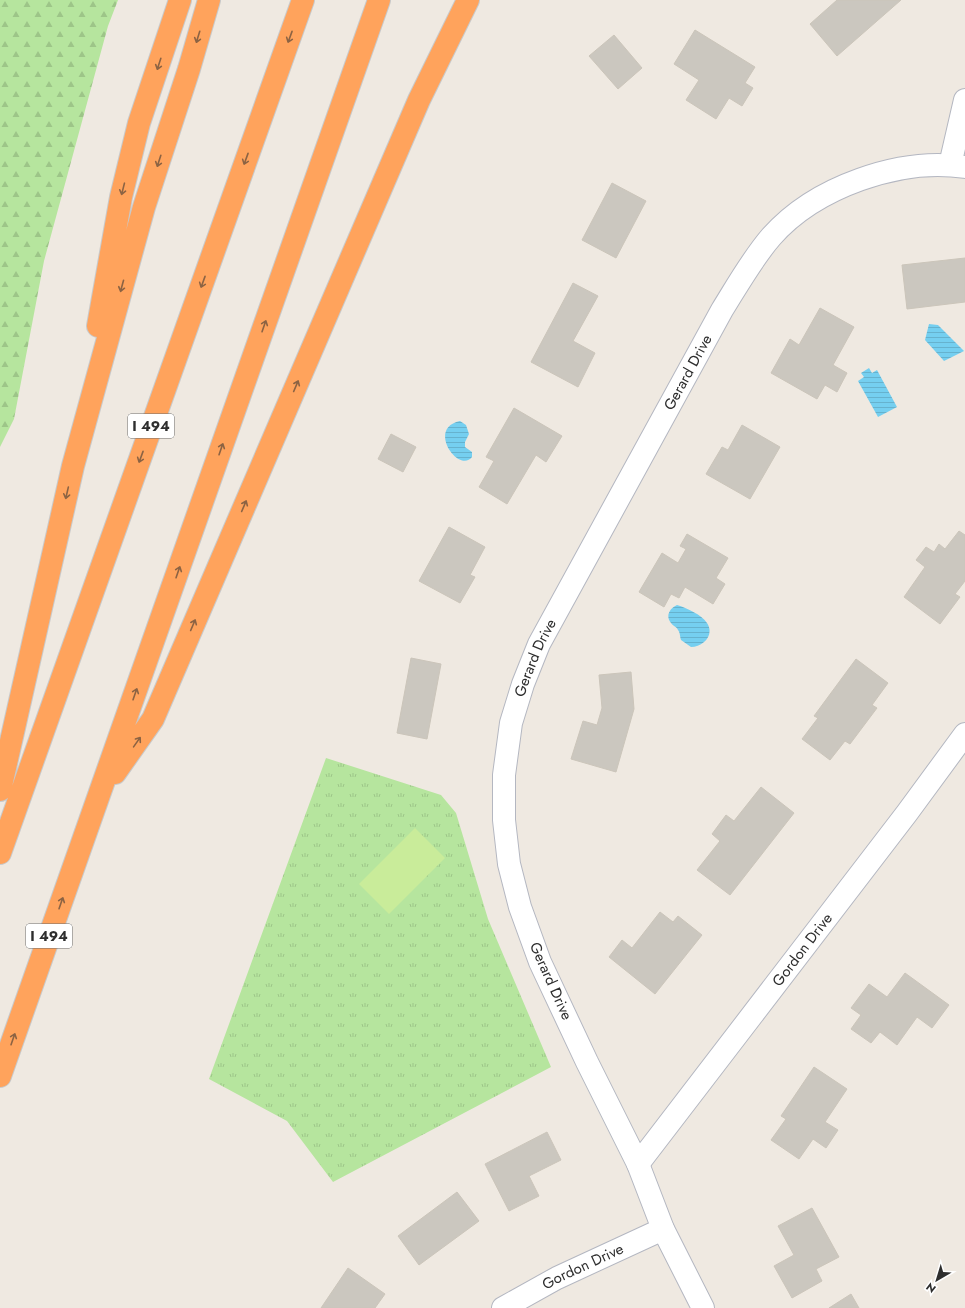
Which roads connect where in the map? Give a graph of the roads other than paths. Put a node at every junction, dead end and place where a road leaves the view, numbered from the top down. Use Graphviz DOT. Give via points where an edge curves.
graph roads {
  1 [pos="180,0"];
  2 [pos="209,0"];
  3 [pos="303,0"];
  4 [pos="379,0"];
  5 [pos="468,0"];
  6 [pos="965,100"];
  7 [pos="958,166"];
  8 [pos="73,466"];
  9 [pos="965,734"];
  10 [pos="0,790"];
  11 [pos="99,797"];
  12 [pos="0,853"];
  13 [pos="0,1076"];
  14 [pos="638,1164"];
  15 [pos="663,1229"];
  16 [pos="503,1308"];
  17 [pos="703,1308"];
  1 -- 8 [label="highway, one-way" via="139,123 121,197"];
  2 -- 8 [label="highway, one-way" via="144,207"];
  3 -- 12 [label="highway, I 494, one-way"];
  11 -- 4 [label="highway, I 494, one-way"];
  11 -- 5 [label="highway, one-way" via="153,719 418,100"];
  6 -- 7 [label="street"];
  7 -- 14 [label="street, Gerard Drive" via="906,168 865,178 822,196 771,237 722,310 539,644 523,684 512,723 504,775 504,820 509,864 520,907 540,962"];
  8 -- 10 [label="highway, one-way"];
  9 -- 14 [label="street, Gordon Drive"];
  13 -- 11 [label="highway, I 494, one-way"];
  14 -- 15 [label="street, Gerard Drive"];
  15 -- 16 [label="street, Gordon Drive" via="557,1278"];
  15 -- 17 [label="street, Gerard Drive"];
}
